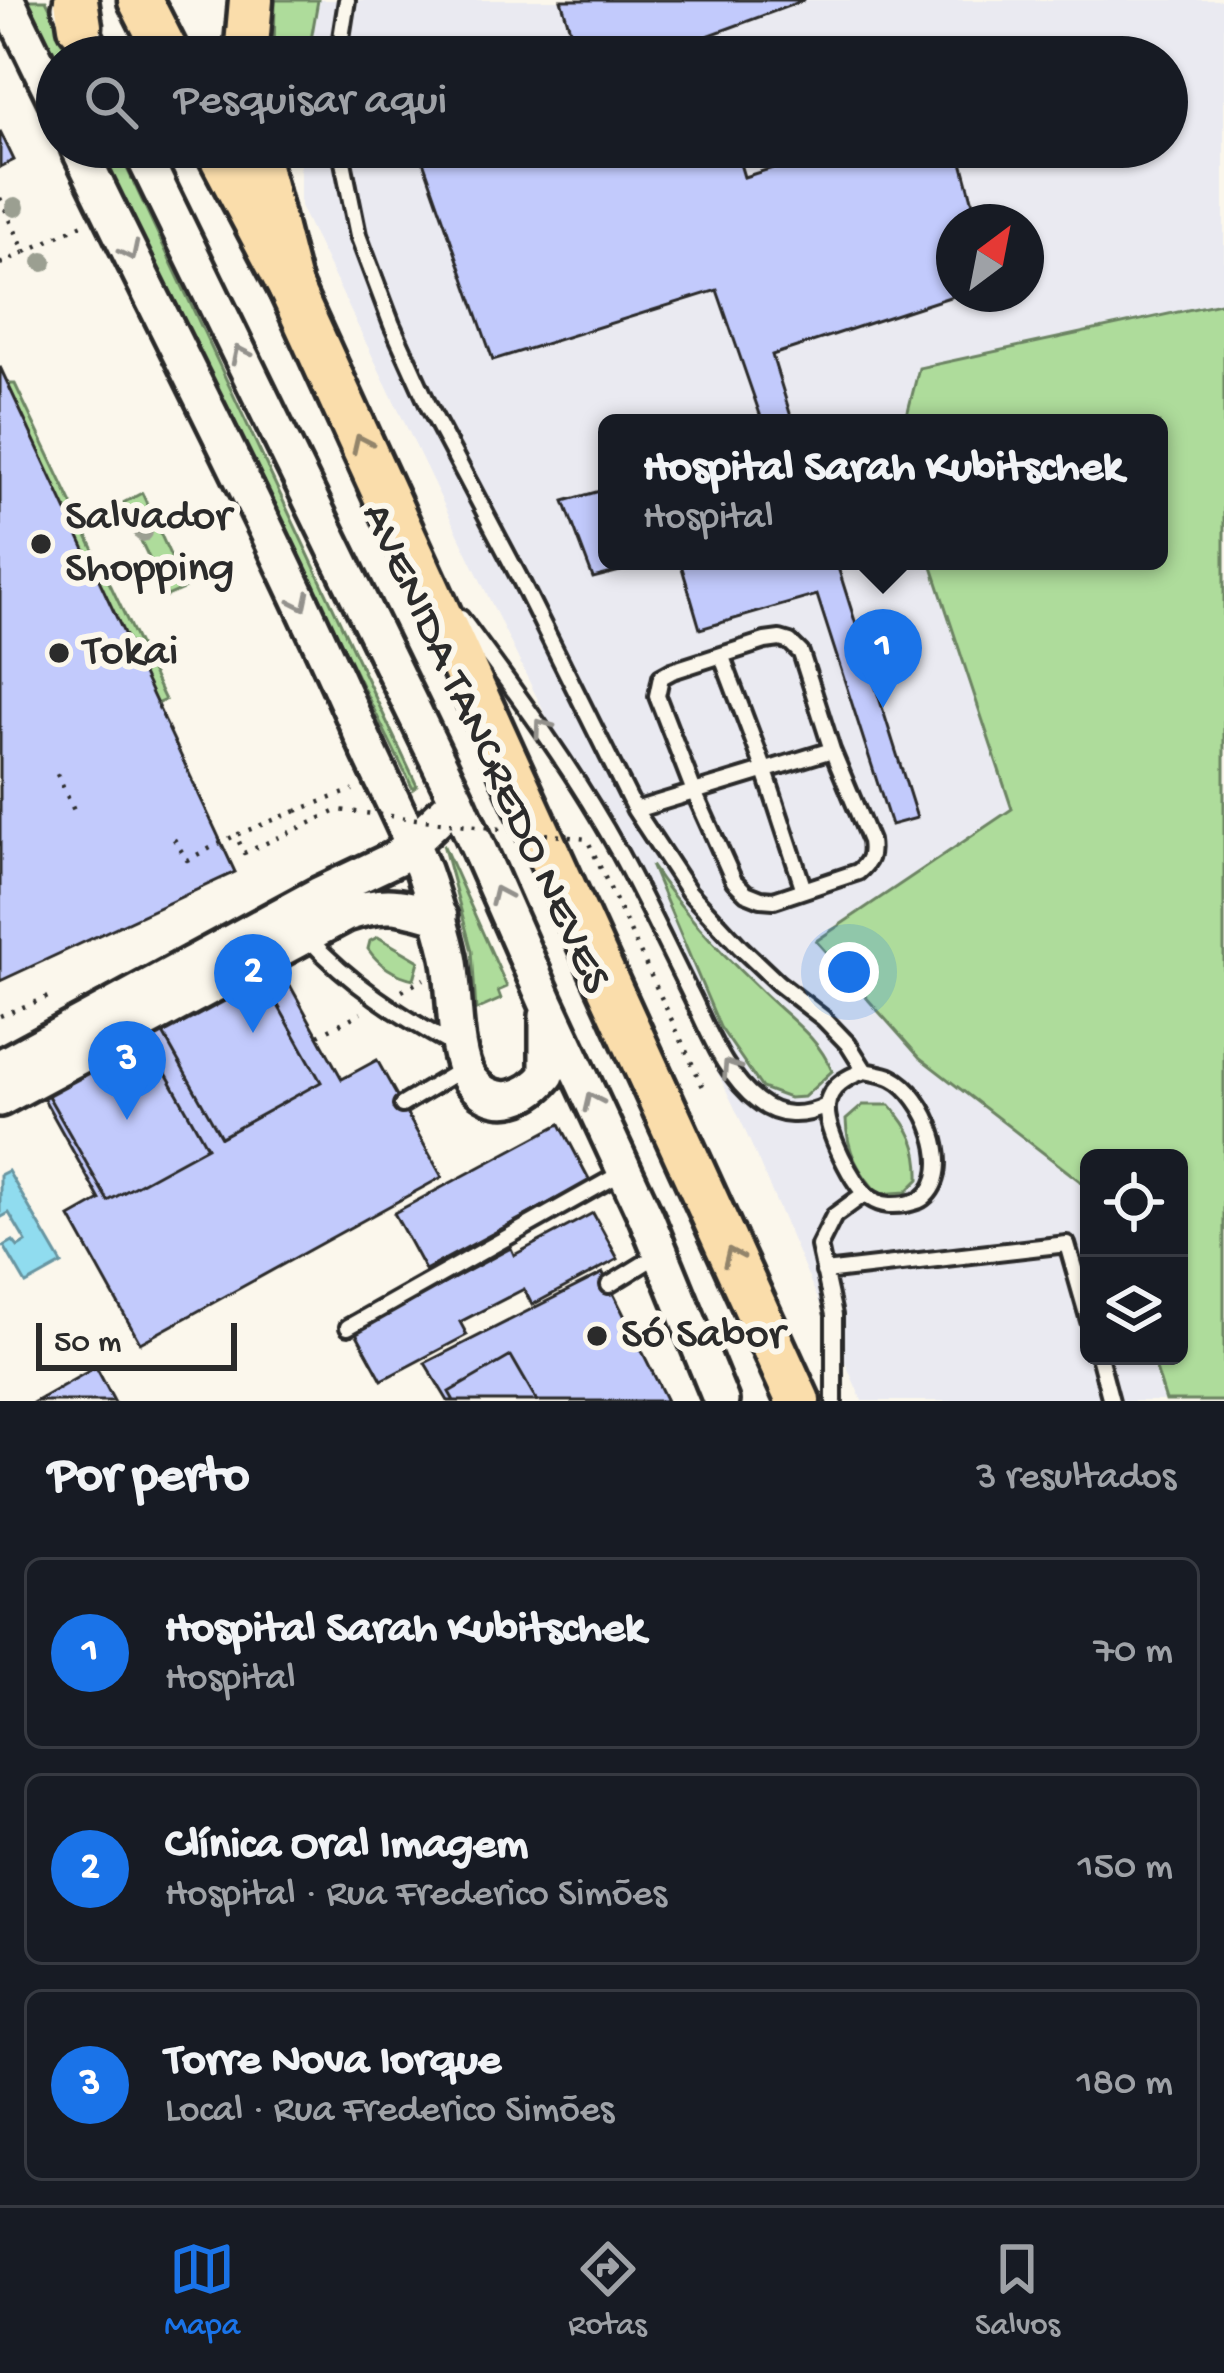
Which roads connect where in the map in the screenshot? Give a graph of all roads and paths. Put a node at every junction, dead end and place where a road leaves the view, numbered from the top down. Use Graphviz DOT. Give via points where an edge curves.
graph roads {
  1 [pos="8,0"];
  2 [pos="140,0"];
  3 [pos="251,0"];
  4 [pos="347,0"];
  5 [pos="159,36"];
  6 [pos="248,36"];
  7 [pos="341,36"];
  8 [pos="36,59"];
  9 [pos="88,168"];
  10 [pos="149,168"];
  11 [pos="227,168"];
  12 [pos="259,168"];
  13 [pos="344,168"];
  14 [pos="0,198"];
  15 [pos="90,220"];
  16 [pos="26,252"];
  17 [pos="0,264"];
  18 [pos="290,287"];
  19 [pos="410,551"];
  20 [pos="722,657"];
  21 [pos="832,750"];
  22 [pos="765,771"];
  23 [pos="57,774"];
  24 [pos="381,780"];
  25 [pos="694,794"];
  26 [pos="457,800"];
  27 [pos="635,809"];
  28 [pos="77,817"];
  29 [pos="236,835"];
  30 [pos="173,839"];
  31 [pos="413,844"];
  32 [pos="804,890"];
  33 [pos="440,917"];
  34 [pos="304,934"];
  35 [pos="139,991"];
  36 [pos="48,997"];
  37 [pos="546,1002"];
  38 [pos="0,1016"];
  39 [pos="74,1059"];
  40 [pos="461,1059"];
  41 [pos="0,1067"];
  42 [pos="865,1071"];
  43 [pos="704,1088"];
  44 [pos="0,1099"];
  45 [pos="402,1105"];
  46 [pos="826,1106"];
  47 [pos="625,1171"];
  48 [pos="865,1194"];
  49 [pos="661,1253"];
  50 [pos="824,1272"];
  51 [pos="609,1285"];
  52 [pos="1080,1290"];
  53 [pos="348,1328"];
  54 [pos="1101,1365"];
  55 [pos="721,1401"];
  56 [pos="798,1401"];
  57 [pos="834,1401"];
  58 [pos="1111,1401"];
  1 -- 8 [label="street"];
  2 -- 5 [label="main road"];
  3 -- 6 [label="main road"];
  4 -- 7 [label="lane"];
  9 -- 24 [label="street, one-way"];
  26 -- 10 [label="street, AVENIDA TANCREDO NEVES, one-way"];
  11 -- 18 [label="main road, AVENIDA TANCREDO NEVES"];
  12 -- 18 [label="main road"];
  13 -- 27 [label="lane" via="358,235 429,407"];
  14 -- 16 [label="path"];
  15 -- 16 [label="path"];
  16 -- 17 [label="path"];
  19 -- 18 [label="main road, AVENIDA TANCREDO NEVES, one-way"];
  46 -- 19 [label="lane, one-way" via="811,1114 776,1112 740,1084 550,737"];
  56 -- 19 [label="main road, AVENIDA TANCREDO NEVES, one-way"];
  20 -- 21 [label="lane" via="765,641 790,642 801,653"];
  20 -- 22 [label="lane"];
  20 -- 25 [label="lane" via="672,671 657,689"];
  21 -- 22 [label="lane"];
  21 -- 32 [label="lane" via="872,854 859,872"];
  22 -- 25 [label="lane"];
  22 -- 32 [label="lane"];
  23 -- 28 [label="path"];
  24 -- 29 [label="path, bridge"];
  24 -- 31 [label="street"];
  25 -- 27 [label="lane"];
  25 -- 32 [label="lane" via="746,893 774,899"];
  26 -- 31 [label="street"];
  37 -- 26 [label="street, AVENIDA TANCREDO NEVES, one-way"];
  27 -- 42 [label="lane" via="689,892 823,1018"];
  29 -- 30 [label="path" via="187,860"];
  29 -- 43 [label="path, bridge" via="244,853 339,810 587,839"];
  31 -- 33 [label="street"];
  31 -- 35 [label="street"];
  33 -- 34 [label="street" via="374,904"];
  33 -- 40 [label="street"];
  34 -- 39 [label="street"];
  34 -- 40 [label="lane" via="329,962"];
  35 -- 39 [label="street" via="113,1028"];
  35 -- 41 [label="street"];
  36 -- 38 [label="path"];
  37 -- 40 [label="street" via="547,1075 534,1090 495,1097 474,1086"];
  47 -- 37 [label="street, AVENIDA TANCREDO NEVES, one-way"];
  39 -- 44 [label="street"];
  40 -- 45 [label="lane"];
  42 -- 46 [label="lane" via="836,1086"];
  42 -- 48 [label="lane" via="912,1093 938,1168 920,1201 892,1206"];
  46 -- 48 [label="lane" via="833,1138"];
  47 -- 49 [label="street, AVENIDA TANCREDO NEVES"];
  47 -- 53 [label="lane"];
  48 -- 50 [label="lane" via="834,1216 819,1246"];
  49 -- 51 [label="lane"];
  49 -- 55 [label="street, AVENIDA TANCREDO NEVES"];
  50 -- 52 [label="lane" via="1067,1244"];
  50 -- 57 [label="lane" via="834,1315"];
  54 -- 58 [label="lane"];
}
